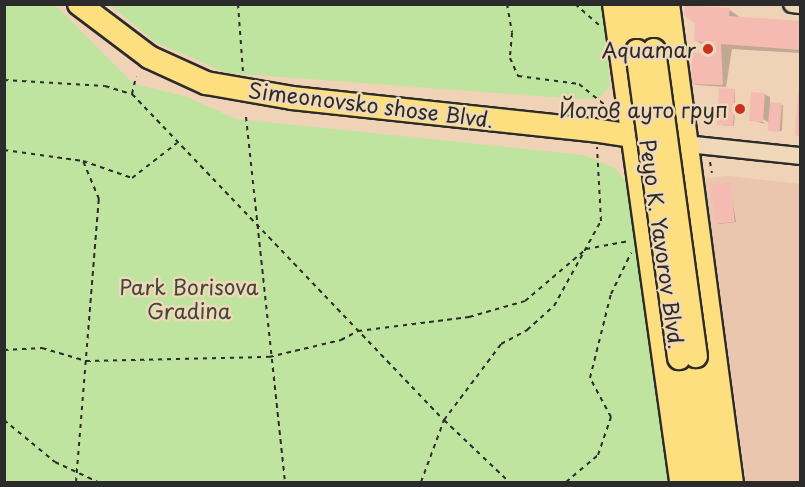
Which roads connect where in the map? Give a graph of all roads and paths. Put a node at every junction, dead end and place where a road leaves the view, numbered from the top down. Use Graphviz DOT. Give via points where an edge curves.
graph roads {
  1 [pos="79,4"];
  2 [pos="238,4"];
  3 [pos="507,4"];
  4 [pos="575,4"];
  5 [pos="614,4"];
  6 [pos="631,4"];
  7 [pos="649,4"];
  8 [pos="668,4"];
  9 [pos="794,5"];
  10 [pos="801,5"];
  11 [pos="609,33"];
  12 [pos="646,51"];
  13 [pos="136,76"];
  14 [pos="243,78"];
  15 [pos="4,80"];
  16 [pos="132,94"];
  17 [pos="607,107"];
  18 [pos="246,117"];
  19 [pos="631,135"];
  20 [pos="177,143"];
  21 [pos="686,144"];
  22 [pos="4,150"];
  23 [pos="595,154"];
  24 [pos="801,156"];
  25 [pos="709,159"];
  26 [pos="83,161"];
  27 [pos="712,173"];
  28 [pos="260,226"];
  29 [pos="638,240"];
  30 [pos="586,249"];
  31 [pos="633,249"];
  32 [pos="358,331"];
  33 [pos="4,350"];
  34 [pos="269,357"];
  35 [pos="687,357"];
  36 [pos="86,361"];
  37 [pos="4,420"];
  38 [pos="444,420"];
  39 [pos="78,474"];
  40 [pos="76,483"];
  41 [pos="98,483"];
  42 [pos="285,483"];
  43 [pos="422,483"];
  44 [pos="509,483"];
  45 [pos="566,483"];
  46 [pos="681,483"];
  47 [pos="697,483"];
  48 [pos="713,483"];
  49 [pos="732,483"];
  1 -- 19 [label="main road, Simeonovsko shose Blvd." via="149,57 206,83 292,98"];
  2 -- 14 [label="path"];
  3 -- 17 [label="path" via="512,33 510,58 518,76 579,84"];
  4 -- 11 [label="path"];
  5 -- 19 [label="main road"];
  6 -- 12 [label="main road, Peyo K. Yavorov Blvd."];
  7 -- 12 [label="main road, Peyo K. Yavorov Blvd."];
  8 -- 21 [label="main road"];
  9 -- 10 [label="street"];
  12 -- 35 [label="main road, Peyo K. Yavorov Blvd., bridge"];
  13 -- 16 [label="path"];
  15 -- 16 [label="path" via="105,86"];
  16 -- 20 [label="path"];
  18 -- 28 [label="path"];
  19 -- 21 [label="main road, Simeonovsko shose Blvd."];
  19 -- 46 [label="main road"];
  20 -- 26 [label="path" via="132,178"];
  20 -- 28 [label="path"];
  21 -- 24 [label="street"];
  21 -- 49 [label="main road"];
  22 -- 26 [label="path"];
  23 -- 30 [label="path" via="601,220"];
  25 -- 27 [label="path"];
  26 -- 36 [label="path" via="99,199"];
  28 -- 32 [label="path"];
  28 -- 34 [label="path"];
  29 -- 30 [label="path"];
  30 -- 32 [label="path" via="525,301 469,317"];
  30 -- 38 [label="path" via="554,306 526,330 501,344"];
  31 -- 45 [label="path" via="611,294 590,378 611,417 598,455"];
  32 -- 34 [label="path" via="341,340"];
  32 -- 38 [label="path"];
  33 -- 36 [label="path" via="42,348"];
  34 -- 36 [label="path"];
  34 -- 42 [label="path"];
  35 -- 47 [label="main road, Peyo K. Yavorov Blvd."];
  35 -- 48 [label="main road, Peyo K. Yavorov Blvd."];
  36 -- 39 [label="path"];
  37 -- 39 [label="path" via="55,462"];
  38 -- 43 [label="path"];
  38 -- 44 [label="path"];
  39 -- 40 [label="path"];
  39 -- 41 [label="path"];
}
